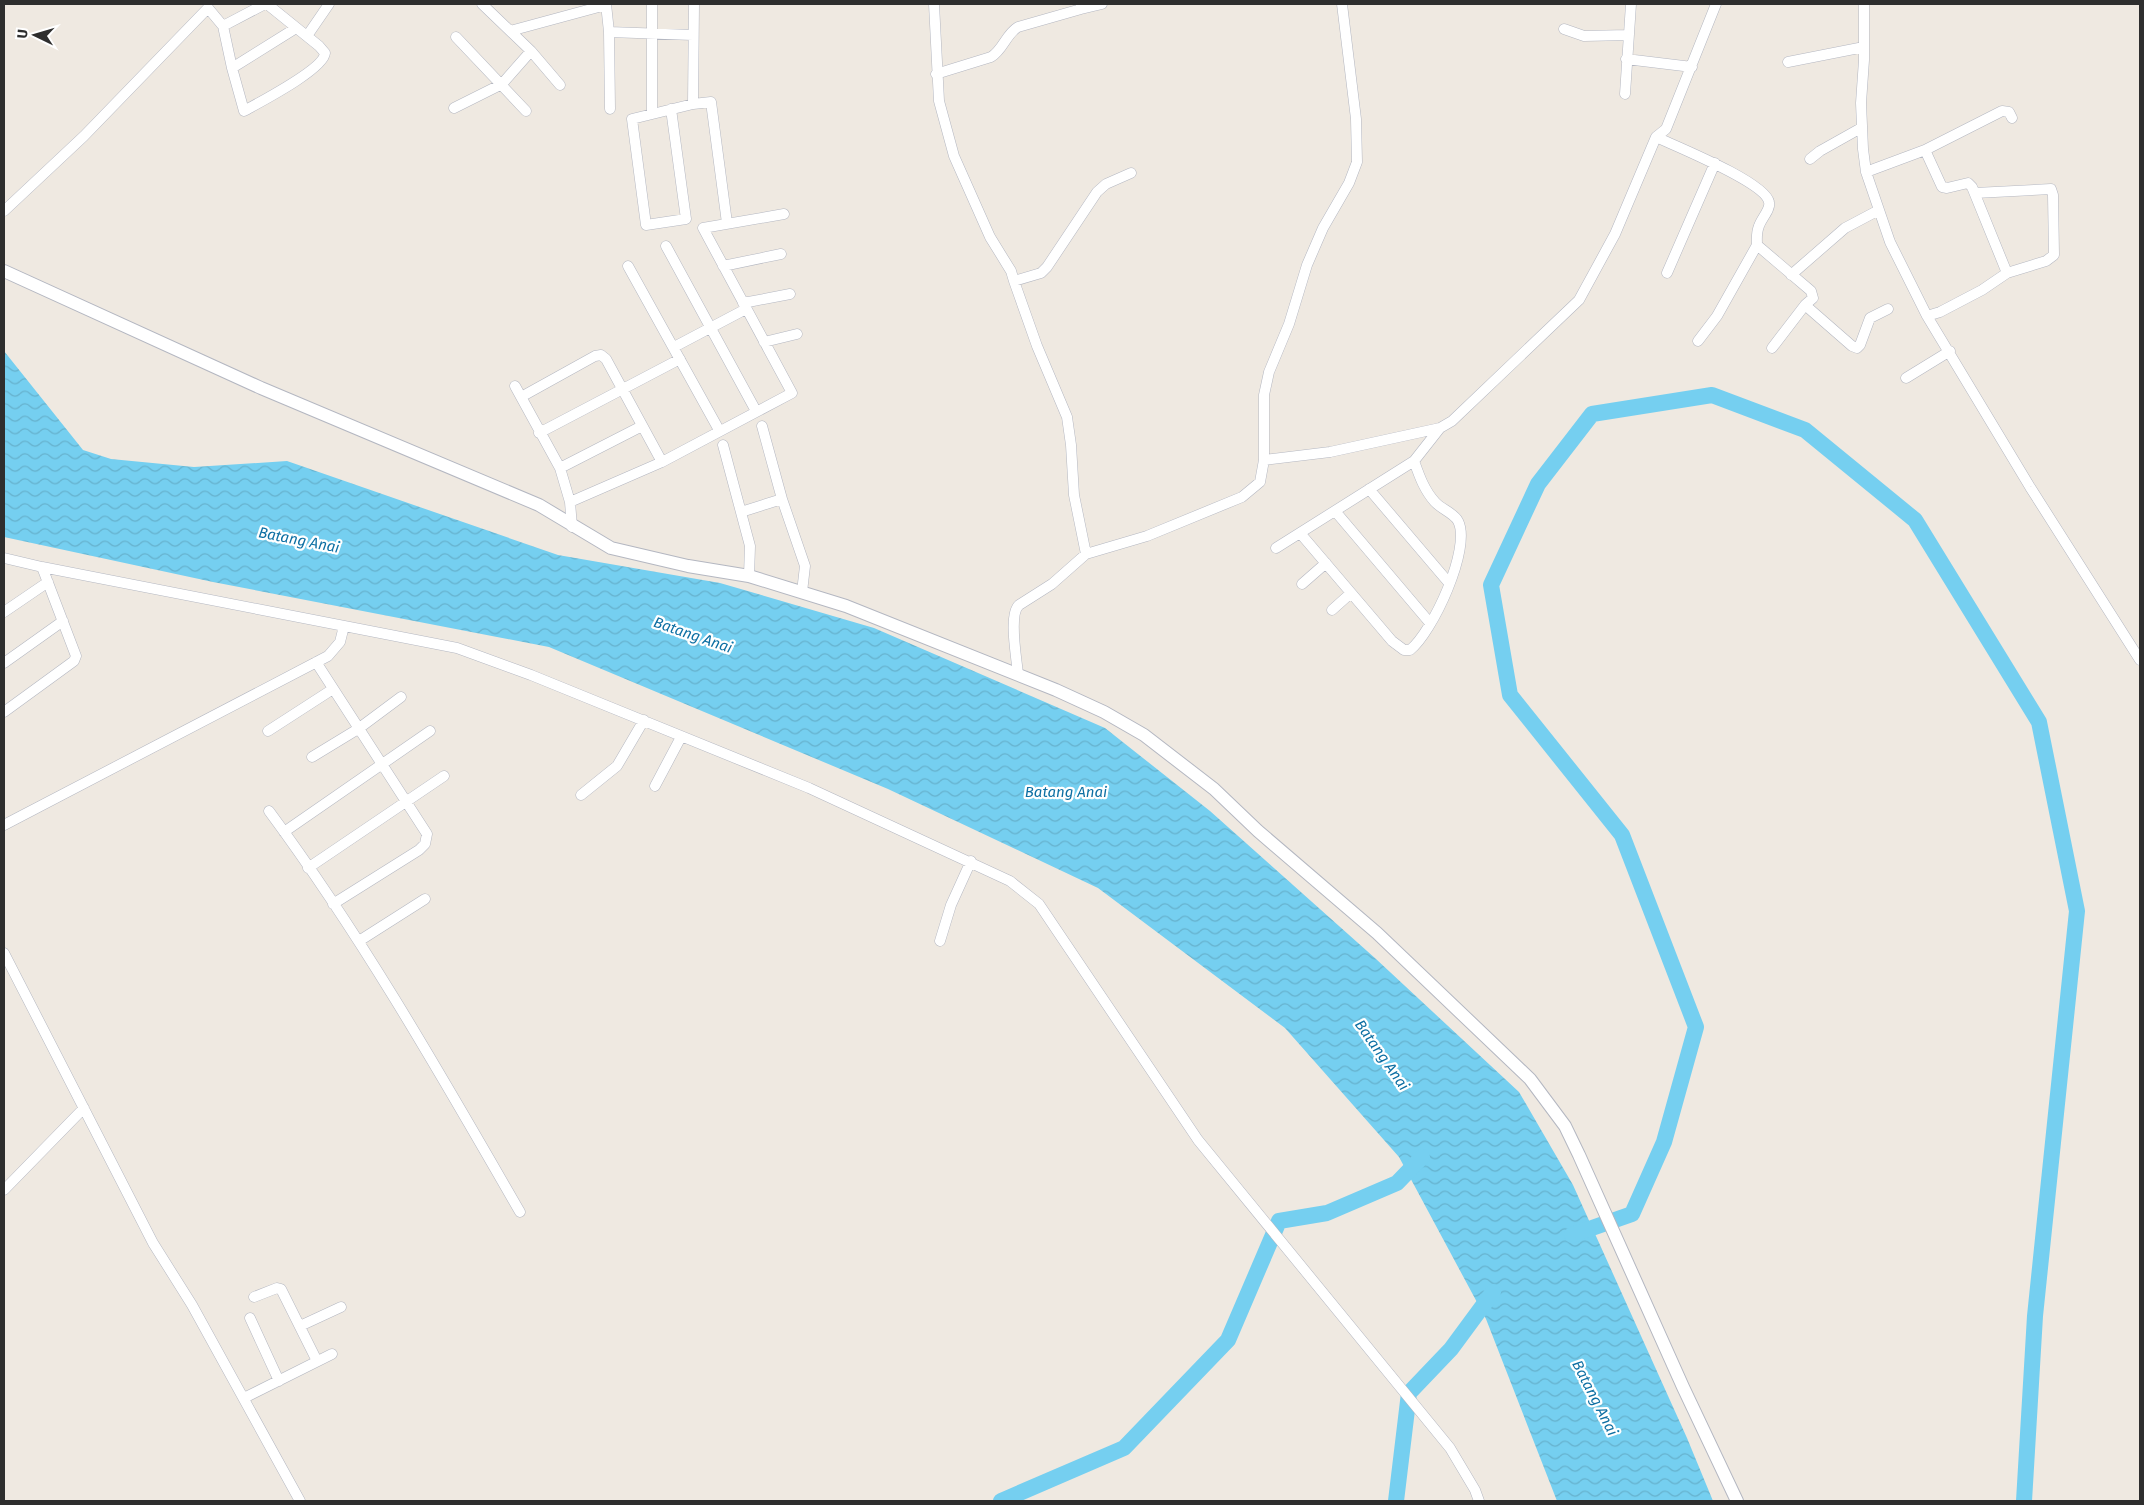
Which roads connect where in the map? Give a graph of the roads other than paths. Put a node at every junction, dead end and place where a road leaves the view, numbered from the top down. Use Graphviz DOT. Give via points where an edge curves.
graph roads {
  1 [pos="329,4"];
  2 [pos="482,4"];
  3 [pos="606,4"];
  4 [pos="652,4"];
  5 [pos="694,4"];
  6 [pos="934,4"];
  7 [pos="1102,4"];
  8 [pos="1341,4"];
  9 [pos="1631,4"];
  10 [pos="1716,4"];
  11 [pos="1864,4"];
  12 [pos="270,5"];
  13 [pos="210,6"];
  14 [pos="1081,6"];
  15 [pos="223,26"];
  16 [pos="296,28"];
  17 [pos="1564,29"];
  18 [pos="510,31"];
  19 [pos="609,32"];
  20 [pos="651,33"];
  21 [pos="693,35"];
  22 [pos="1628,35"];
  23 [pos="307,36"];
  24 [pos="456,37"];
  25 [pos="1864,47"];
  26 [pos="531,51"];
  27 [pos="1626,58"];
  28 [pos="1788,62"];
  29 [pos="1692,67"];
  30 [pos="232,68"];
  31 [pos="936,74"];
  32 [pos="502,84"];
  33 [pos="560,85"];
  34 [pos="1625,94"];
  35 [pos="693,104"];
  36 [pos="454,108"];
  37 [pos="610,108"];
  38 [pos="671,109"];
  39 [pos="526,111"];
  40 [pos="652,113"];
  41 [pos="2012,118"];
  42 [pos="1861,128"];
  43 [pos="1656,137"];
  44 [pos="1924,150"];
  45 [pos="1810,159"];
  46 [pos="1715,163"];
  47 [pos="1866,172"];
  48 [pos="1131,173"];
  49 [pos="1974,193"];
  50 [pos="1879,210"];
  51 [pos="4,211"];
  52 [pos="784,214"];
  53 [pos="727,223"];
  54 [pos="666,246"];
  55 [pos="1757,246"];
  56 [pos="782,254"];
  57 [pos="628,266"];
  58 [pos="723,266"];
  59 [pos="4,271"];
  60 [pos="1667,273"];
  61 [pos="2007,273"];
  62 [pos="1791,275"];
  63 [pos="1014,281"];
  64 [pos="790,294"];
  65 [pos="1805,305"];
  66 [pos="744,306"];
  67 [pos="1888,309"];
  68 [pos="1927,316"];
  69 [pos="710,328"];
  70 [pos="797,334"];
  71 [pos="1698,341"];
  72 [pos="764,342"];
  73 [pos="674,347"];
  74 [pos="1772,348"];
  75 [pos="1950,351"];
  76 [pos="680,359"];
  77 [pos="1906,378"];
  78 [pos="515,386"];
  79 [pos="622,388"];
  80 [pos="521,397"];
  81 [pos="756,411"];
  82 [pos="642,426"];
  83 [pos="762,426"];
  84 [pos="1440,428"];
  85 [pos="719,430"];
  86 [pos="539,433"];
  87 [pos="723,445"];
  88 [pos="1264,460"];
  89 [pos="1414,461"];
  90 [pos="662,462"];
  91 [pos="560,468"];
  92 [pos="1369,489"];
  93 [pos="782,499"];
  94 [pos="570,502"];
  95 [pos="1335,511"];
  96 [pos="741,512"];
  97 [pos="572,526"];
  98 [pos="1300,533"];
  99 [pos="1276,548"];
  100 [pos="1086,554"];
  101 [pos="5,560"];
  102 [pos="1326,563"];
  103 [pos="42,568"];
  104 [pos="749,576"];
  105 [pos="48,582"];
  106 [pos="1449,583"];
  107 [pos="1302,584"];
  108 [pos="802,592"];
  109 [pos="1350,593"];
  110 [pos="1332,610"];
  111 [pos="4,612"];
  112 [pos="63,621"];
  113 [pos="1430,622"];
  114 [pos="344,626"];
  115 [pos="2140,660"];
  116 [pos="4,662"];
  117 [pos="316,662"];
  118 [pos="1018,675"];
  119 [pos="333,689"];
  120 [pos="402,697"];
  121 [pos="4,712"];
  122 [pos="644,720"];
  123 [pos="358,728"];
  124 [pos="268,731"];
  125 [pos="430,731"];
  126 [pos="682,736"];
  127 [pos="312,757"];
  128 [pos="381,764"];
  129 [pos="444,776"];
  130 [pos="655,786"];
  131 [pos="581,795"];
  132 [pos="405,802"];
  133 [pos="269,811"];
  134 [pos="4,825"];
  135 [pos="284,832"];
  136 [pos="971,861"];
  137 [pos="308,868"];
  138 [pos="425,898"];
  139 [pos="333,904"];
  140 [pos="359,941"];
  141 [pos="940,941"];
  142 [pos="4,953"];
  143 [pos="84,1108"];
  144 [pos="4,1190"];
  145 [pos="520,1212"];
  146 [pos="254,1297"];
  147 [pos="341,1307"];
  148 [pos="250,1318"];
  149 [pos="300,1326"];
  150 [pos="332,1354"];
  151 [pos="317,1362"];
  152 [pos="279,1381"];
  153 [pos="244,1398"];
  154 [pos="300,1501"];
  155 [pos="1479,1501"];
  156 [pos="1737,1501"];
  1 -- 23 [label="street"];
  2 -- 18 [label="street"];
  3 -- 18 [label="street"];
  3 -- 19 [label="street"];
  4 -- 20 [label="street"];
  5 -- 21 [label="street"];
  6 -- 31 [label="street"];
  7 -- 14 [label="street"];
  8 -- 88 [label="street" via="1356,119 1357,162 1307,265 1289,324 1268,372 1264,395"];
  9 -- 22 [label="street"];
  10 -- 29 [label="street"];
  11 -- 25 [label="street"];
  12 -- 15 [label="street"];
  12 -- 16 [label="street"];
  13 -- 15 [label="street"];
  13 -- 51 [label="street" via="84,136"];
  14 -- 31 [label="street" via="1012,30 995,55"];
  15 -- 30 [label="street"];
  16 -- 23 [label="street"];
  16 -- 30 [label="street"];
  17 -- 22 [label="street" via="1584,36"];
  18 -- 26 [label="street"];
  19 -- 20 [label="street"];
  19 -- 37 [label="street"];
  20 -- 21 [label="street"];
  20 -- 40 [label="street"];
  21 -- 35 [label="street"];
  22 -- 27 [label="street"];
  23 -- 30 [label="street" via="319,46 325,57 314,68 244,111"];
  24 -- 32 [label="street"];
  25 -- 28 [label="street"];
  25 -- 42 [label="street"];
  26 -- 32 [label="street"];
  26 -- 33 [label="street"];
  27 -- 29 [label="street"];
  27 -- 34 [label="street"];
  29 -- 43 [label="street" via="1666,129"];
  31 -- 63 [label="street" via="939,101 954,156 990,237"];
  32 -- 36 [label="street"];
  32 -- 39 [label="street"];
  35 -- 38 [label="street"];
  35 -- 53 [label="street" via="711,102"];
  38 -- 40 [label="street"];
  38 -- 40 [label="street" via="686,219 646,225 632,119"];
  41 -- 44 [label="street" via="2009,112 2002,111"];
  42 -- 45 [label="street"];
  42 -- 47 [label="street"];
  43 -- 46 [label="street"];
  43 -- 84 [label="street" via="1615,234 1579,300 1452,421"];
  44 -- 47 [label="street"];
  44 -- 49 [label="street" via="1942,187 1968,183"];
  46 -- 55 [label="street" via="1758,189 1768,199 1769,205 1759,226"];
  46 -- 60 [label="street"];
  47 -- 50 [label="street"];
  48 -- 63 [label="street" via="1106,184 1097,192 1041,272"];
  49 -- 61 [label="street"];
  49 -- 61 [label="street" via="2048,188 2053,191 2054,255 2046,261"];
  50 -- 62 [label="street" via="1845,228"];
  50 -- 68 [label="street" via="1890,242"];
  52 -- 53 [label="street"];
  53 -- 58 [label="street" via="703,228"];
  54 -- 69 [label="street"];
  55 -- 62 [label="street"];
  55 -- 71 [label="street" via="1717,316"];
  56 -- 58 [label="street"];
  57 -- 73 [label="street"];
  58 -- 66 [label="street"];
  59 -- 97 [label="street" via="261,388 532,501 558,514"];
  61 -- 68 [label="street" via="1982,290"];
  62 -- 65 [label="street" via="1814,295"];
  63 -- 100 [label="street" via="1067,417 1072,444 1074,495"];
  64 -- 66 [label="street"];
  65 -- 67 [label="street" via="1857,348 1870,318"];
  65 -- 74 [label="street"];
  66 -- 69 [label="street"];
  66 -- 72 [label="street"];
  68 -- 75 [label="street"];
  69 -- 73 [label="street"];
  69 -- 81 [label="street"];
  70 -- 72 [label="street"];
  72 -- 81 [label="street" via="792,393"];
  73 -- 76 [label="street"];
  75 -- 77 [label="street"];
  75 -- 115 [label="street" via="2030,487"];
  76 -- 79 [label="street"];
  76 -- 85 [label="street"];
  78 -- 80 [label="street"];
  79 -- 80 [label="street" via="606,359 598,355"];
  79 -- 82 [label="street"];
  79 -- 86 [label="street"];
  80 -- 86 [label="street"];
  81 -- 85 [label="street"];
  82 -- 90 [label="street"];
  82 -- 91 [label="street"];
  83 -- 93 [label="street"];
  84 -- 88 [label="street" via="1330,452"];
  84 -- 89 [label="street"];
  85 -- 90 [label="street"];
  86 -- 91 [label="street"];
  87 -- 96 [label="street"];
  88 -- 100 [label="street" via="1260,482 1242,497 1147,536"];
  89 -- 92 [label="street"];
  89 -- 106 [label="street" via="1424,487 1435,502 1457,519 1462,530"];
  90 -- 94 [label="street"];
  91 -- 94 [label="street"];
  92 -- 95 [label="street"];
  92 -- 106 [label="street"];
  93 -- 96 [label="street"];
  93 -- 108 [label="street" via="805,566"];
  94 -- 97 [label="street"];
  95 -- 98 [label="street"];
  95 -- 113 [label="street"];
  96 -- 104 [label="street" via="751,554"];
  97 -- 104 [label="street" via="611,548"];
  98 -- 99 [label="street"];
  98 -- 102 [label="street"];
  100 -- 118 [label="street" via="1052,584 1015,608"];
  101 -- 103 [label="street"];
  102 -- 107 [label="street"];
  102 -- 109 [label="street"];
  103 -- 105 [label="street"];
  103 -- 114 [label="street"];
  104 -- 108 [label="street"];
  105 -- 111 [label="street"];
  105 -- 112 [label="street"];
  106 -- 113 [label="street"];
  108 -- 118 [label="street" via="854,609"];
  109 -- 110 [label="street"];
  109 -- 113 [label="street" via="1392,642 1404,650 1416,645"];
  112 -- 116 [label="street"];
  112 -- 121 [label="street" via="76,653 74,661"];
  114 -- 117 [label="street" via="335,650"];
  114 -- 122 [label="street" via="457,648"];
  117 -- 119 [label="street"];
  117 -- 134 [label="street"];
  118 -- 156 [label="street" via="1104,712 1144,735 1214,789 1258,831 1378,933 1490,1038 1549,1102 1565,1126 1604,1207"];
  119 -- 123 [label="street"];
  119 -- 124 [label="street"];
  120 -- 123 [label="street"];
  122 -- 126 [label="street"];
  122 -- 131 [label="street" via="617,766"];
  123 -- 127 [label="street"];
  123 -- 128 [label="street"];
  125 -- 128 [label="street"];
  126 -- 130 [label="street"];
  126 -- 136 [label="street" via="809,788"];
  128 -- 132 [label="street"];
  128 -- 135 [label="street"];
  129 -- 132 [label="street"];
  132 -- 137 [label="street"];
  132 -- 139 [label="street" via="427,834 425,844"];
  133 -- 135 [label="street"];
  135 -- 137 [label="street"];
  136 -- 141 [label="street" via="951,905"];
  136 -- 155 [label="street" via="1010,881 1039,904 1198,1140 1450,1448 1476,1490"];
  137 -- 139 [label="street"];
  138 -- 140 [label="street"];
  139 -- 140 [label="street"];
  140 -- 145 [label="street" via="409,1020"];
  142 -- 143 [label="street"];
  143 -- 144 [label="street"];
  143 -- 153 [label="street" via="153,1244 192,1305"];
  146 -- 149 [label="street" via="281,1289"];
  147 -- 149 [label="street"];
  148 -- 152 [label="street"];
  149 -- 151 [label="street"];
  150 -- 151 [label="street"];
  151 -- 152 [label="street"];
  152 -- 153 [label="street"];
  153 -- 154 [label="street"];
}
